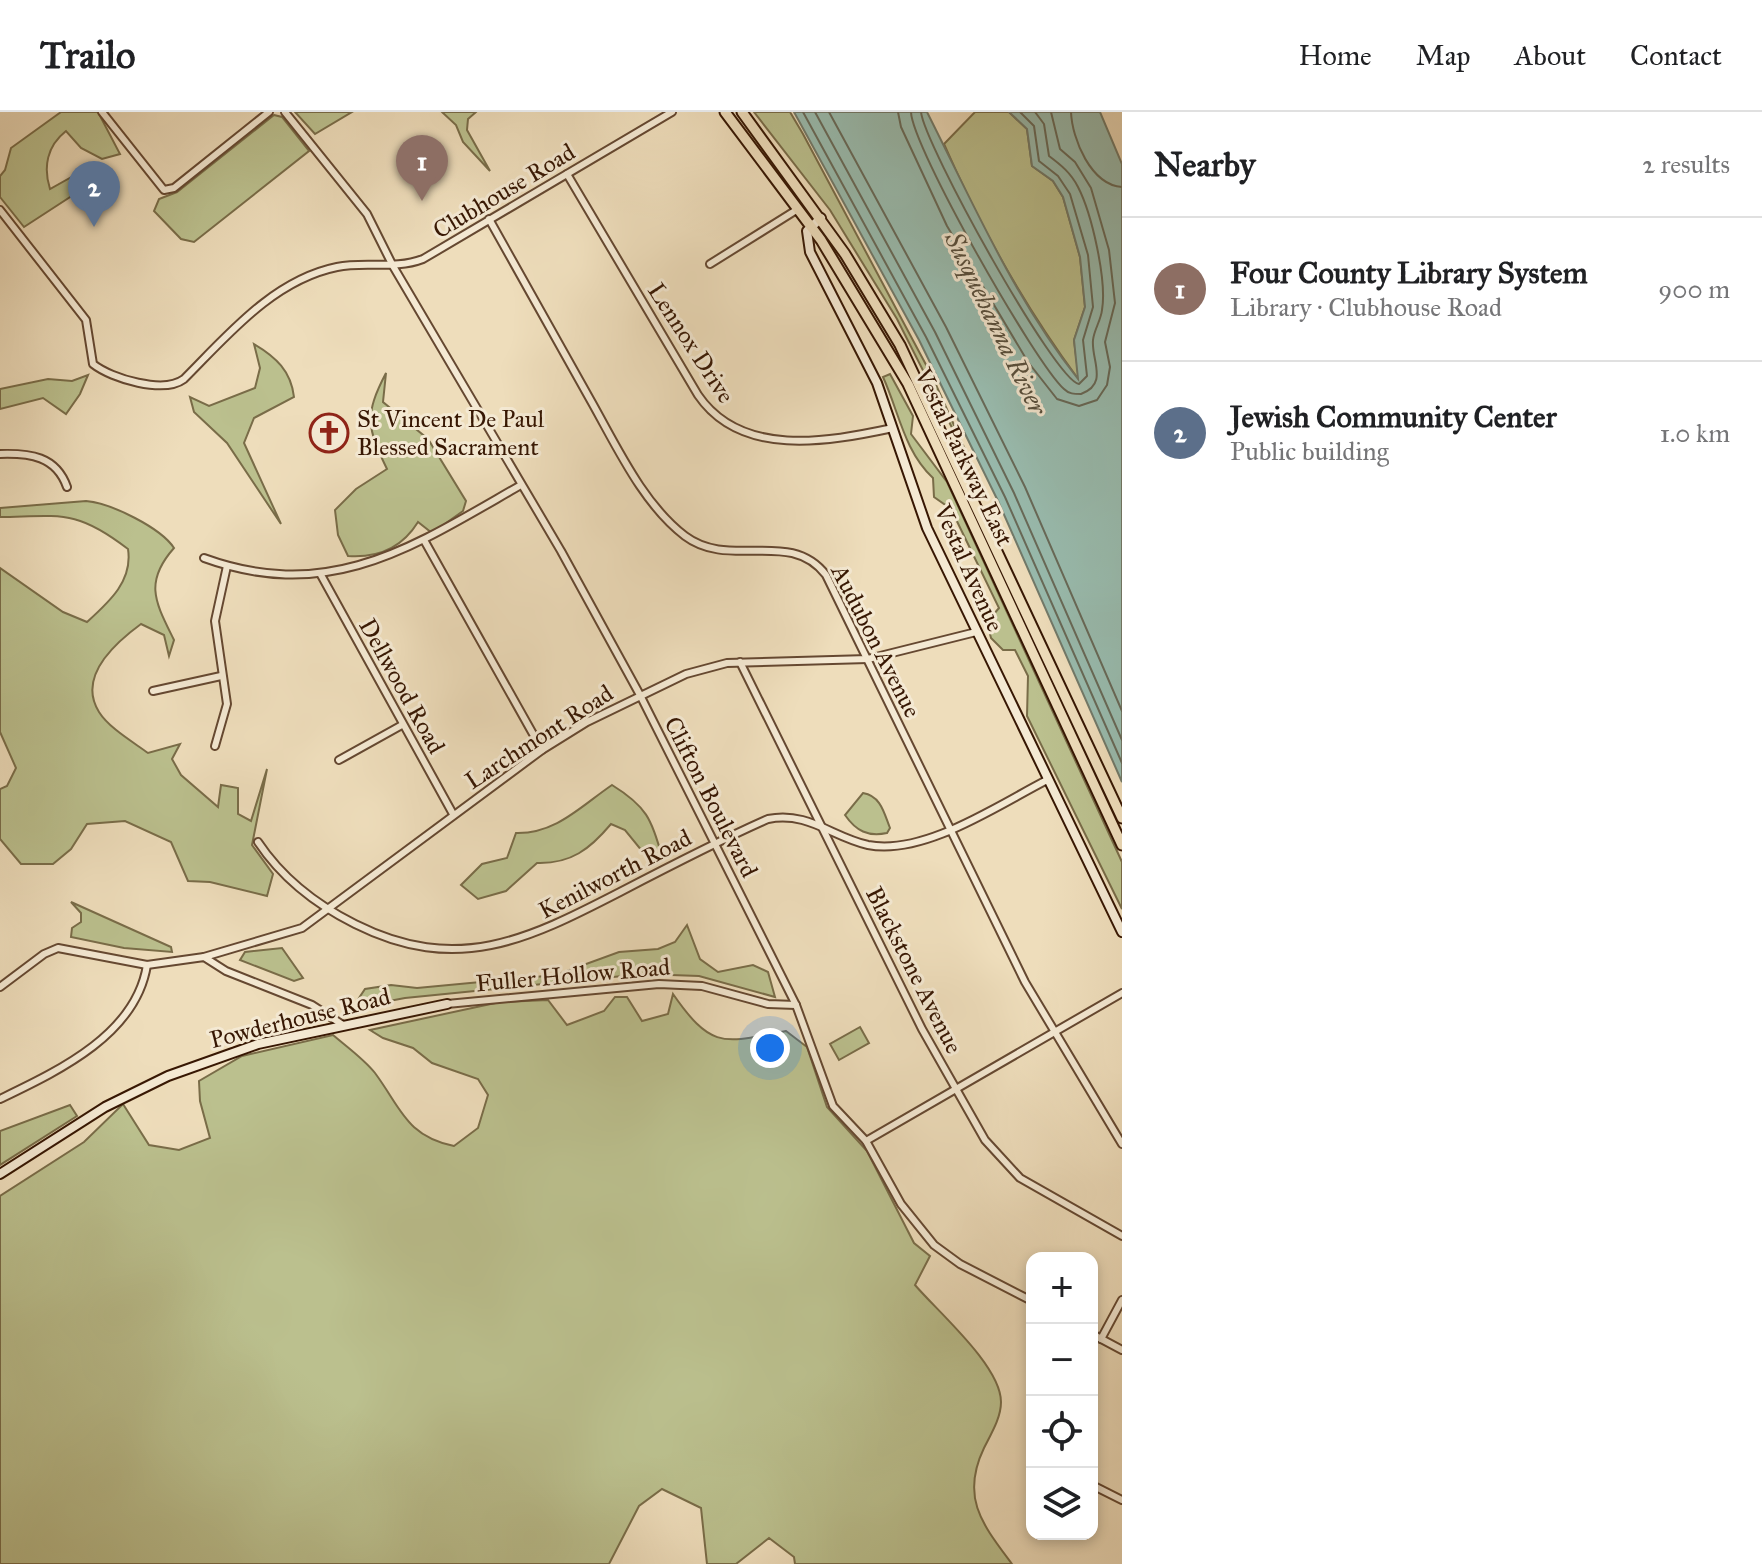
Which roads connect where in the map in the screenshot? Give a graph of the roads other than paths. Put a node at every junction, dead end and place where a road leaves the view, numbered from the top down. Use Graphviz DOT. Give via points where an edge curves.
graph roads {
  1 [pos="102,112"];
  2 [pos="269,112"];
  3 [pos="285,112"];
  4 [pos="672,112"];
  5 [pos="725,112"];
  6 [pos="742,112"];
  7 [pos="567,174"];
  8 [pos="809,201"];
  9 [pos="798,208"];
  10 [pos="0,210"];
  11 [pos="821,218"];
  12 [pos="489,219"];
  13 [pos="811,226"];
  14 [pos="710,264"];
  15 [pos="393,266"];
  16 [pos="893,428"];
  17 [pos="0,454"];
  18 [pos="521,485"];
  19 [pos="67,487"];
  20 [pos="424,540"];
  21 [pos="204,558"];
  22 [pos="227,566"];
  23 [pos="321,575"];
  24 [pos="976,632"];
  25 [pos="868,659"];
  26 [pos="740,662"];
  27 [pos="221,676"];
  28 [pos="153,691"];
  29 [pos="640,695"];
  30 [pos="402,725"];
  31 [pos="215,746"];
  32 [pos="542,750"];
  33 [pos="339,760"];
  34 [pos="1047,780"];
  35 [pos="453,814"];
  36 [pos="1122,818"];
  37 [pos="821,825"];
  38 [pos="949,830"];
  39 [pos="258,842"];
  40 [pos="715,844"];
  41 [pos="1122,845"];
  42 [pos="328,908"];
  43 [pos="1122,932"];
  44 [pos="204,957"];
  45 [pos="147,965"];
  46 [pos="0,987"];
  47 [pos="1122,993"];
  48 [pos="447,1004"];
  49 [pos="796,1005"];
  50 [pos="343,1025"];
  51 [pos="1053,1033"];
  52 [pos="956,1088"];
  53 [pos="0,1099"];
  54 [pos="866,1141"];
  55 [pos="1122,1144"];
  56 [pos="0,1174"];
  57 [pos="1122,1236"];
  58 [pos="1026,1298"];
  59 [pos="1122,1300"];
  60 [pos="1098,1337"];
  61 [pos="1101,1339"];
  62 [pos="1122,1350"];
  63 [pos="1098,1488"];
  64 [pos="1122,1500"];
  1 -- 2 [label="street" via="164,190 174,188"];
  3 -- 15 [label="street, Clifton Boulevard" via="372,221"];
  4 -- 7 [label="street, Clubhouse Road"];
  5 -- 9 [label="main road, Vestal Parkway East"];
  6 -- 8 [label="main road, Vestal Parkway East"];
  7 -- 12 [label="street, Clubhouse Road"];
  7 -- 16 [label="street, Lennox Drive" via="698,395 723,423 743,434 779,440"];
  8 -- 9 [label="street"];
  8 -- 11 [label="main road, Vestal Parkway East"];
  9 -- 13 [label="main road, Vestal Parkway East"];
  9 -- 14 [label="street"];
  10 -- 15 [label="street, Clubhouse Road" via="86,320 93,364 163,386 184,379 253,311 298,282 347,266"];
  11 -- 13 [label="street"];
  11 -- 36 [label="main road, Vestal Parkway East" via="920,381"];
  12 -- 15 [label="street, Clubhouse Road" via="423,259"];
  12 -- 25 [label="street, Audubon Avenue" via="658,511 687,538 714,550 790,550 807,556 826,575"];
  13 -- 16 [label="street, Vestal Avenue" via="806,233 810,252 867,361"];
  13 -- 41 [label="main road, Vestal Parkway East" via="922,412"];
  15 -- 18 [label="street, Clifton Boulevard"];
  16 -- 24 [label="street, Vestal Avenue" via="927,528"];
  17 -- 19 [label="street" via="42,458 62,472"];
  18 -- 20 [label="street"];
  18 -- 29 [label="street, Clifton Boulevard"];
  20 -- 23 [label="street" via="360,567"];
  20 -- 32 [label="street"];
  21 -- 22 [label="street"];
  22 -- 23 [label="street" via="264,574"];
  22 -- 27 [label="street" via="215,621"];
  23 -- 30 [label="street, Dellwood Road"];
  24 -- 25 [label="street, Larchmont Road"];
  24 -- 34 [label="street, Vestal Avenue"];
  25 -- 26 [label="street, Larchmont Road"];
  25 -- 38 [label="street, Audubon Avenue"];
  26 -- 29 [label="street, Larchmont Road" via="699,669"];
  26 -- 37 [label="street, Blackstone Avenue"];
  27 -- 28 [label="street"];
  27 -- 31 [label="street" via="227,704"];
  29 -- 32 [label="street, Larchmont Road"];
  29 -- 40 [label="street, Clifton Boulevard"];
  30 -- 33 [label="street"];
  30 -- 35 [label="street, Dellwood Road"];
  32 -- 35 [label="street, Larchmont Road"];
  34 -- 38 [label="street, Kenilworth Road"];
  34 -- 43 [label="street, Vestal Avenue"];
  35 -- 42 [label="street, Larchmont Road"];
  37 -- 38 [label="street, Kenilworth Road" via="880,846 916,843"];
  37 -- 40 [label="street, Kenilworth Road" via="776,818"];
  37 -- 52 [label="street, Blackstone Avenue"];
  38 -- 51 [label="street, Audubon Avenue"];
  39 -- 42 [label="street, Kenilworth Road" via="279,870"];
  40 -- 42 [label="street, Kenilworth Road" via="564,922 497,945 400,944"];
  40 -- 49 [label="street, Clifton Boulevard"];
  42 -- 44 [label="street, Larchmont Road" via="290,933"];
  44 -- 45 [label="street, Larchmont Road"];
  44 -- 50 [label="street" via="319,1008"];
  45 -- 46 [label="street, Larchmont Road" via="58,948"];
  45 -- 53 [label="street" via="133,1006 95,1043"];
  47 -- 51 [label="street"];
  48 -- 49 [label="street, Fuller Hollow Road" via="670,984"];
  48 -- 50 [label="street, Powderhouse Road"];
  49 -- 54 [label="street, Clifton Boulevard" via="833,1106"];
  50 -- 56 [label="street, Powderhouse Road" via="247,1048 168,1076 105,1107"];
  51 -- 52 [label="street"];
  51 -- 55 [label="street, Audubon Avenue"];
  52 -- 54 [label="street"];
  52 -- 57 [label="street, Blackstone Avenue" via="985,1140 1020,1178"];
  54 -- 58 [label="street, Clifton Boulevard" via="901,1204 934,1245"];
  59 -- 61 [label="street"];
  60 -- 61 [label="street"];
  61 -- 62 [label="street"];
  63 -- 64 [label="street"];
}
